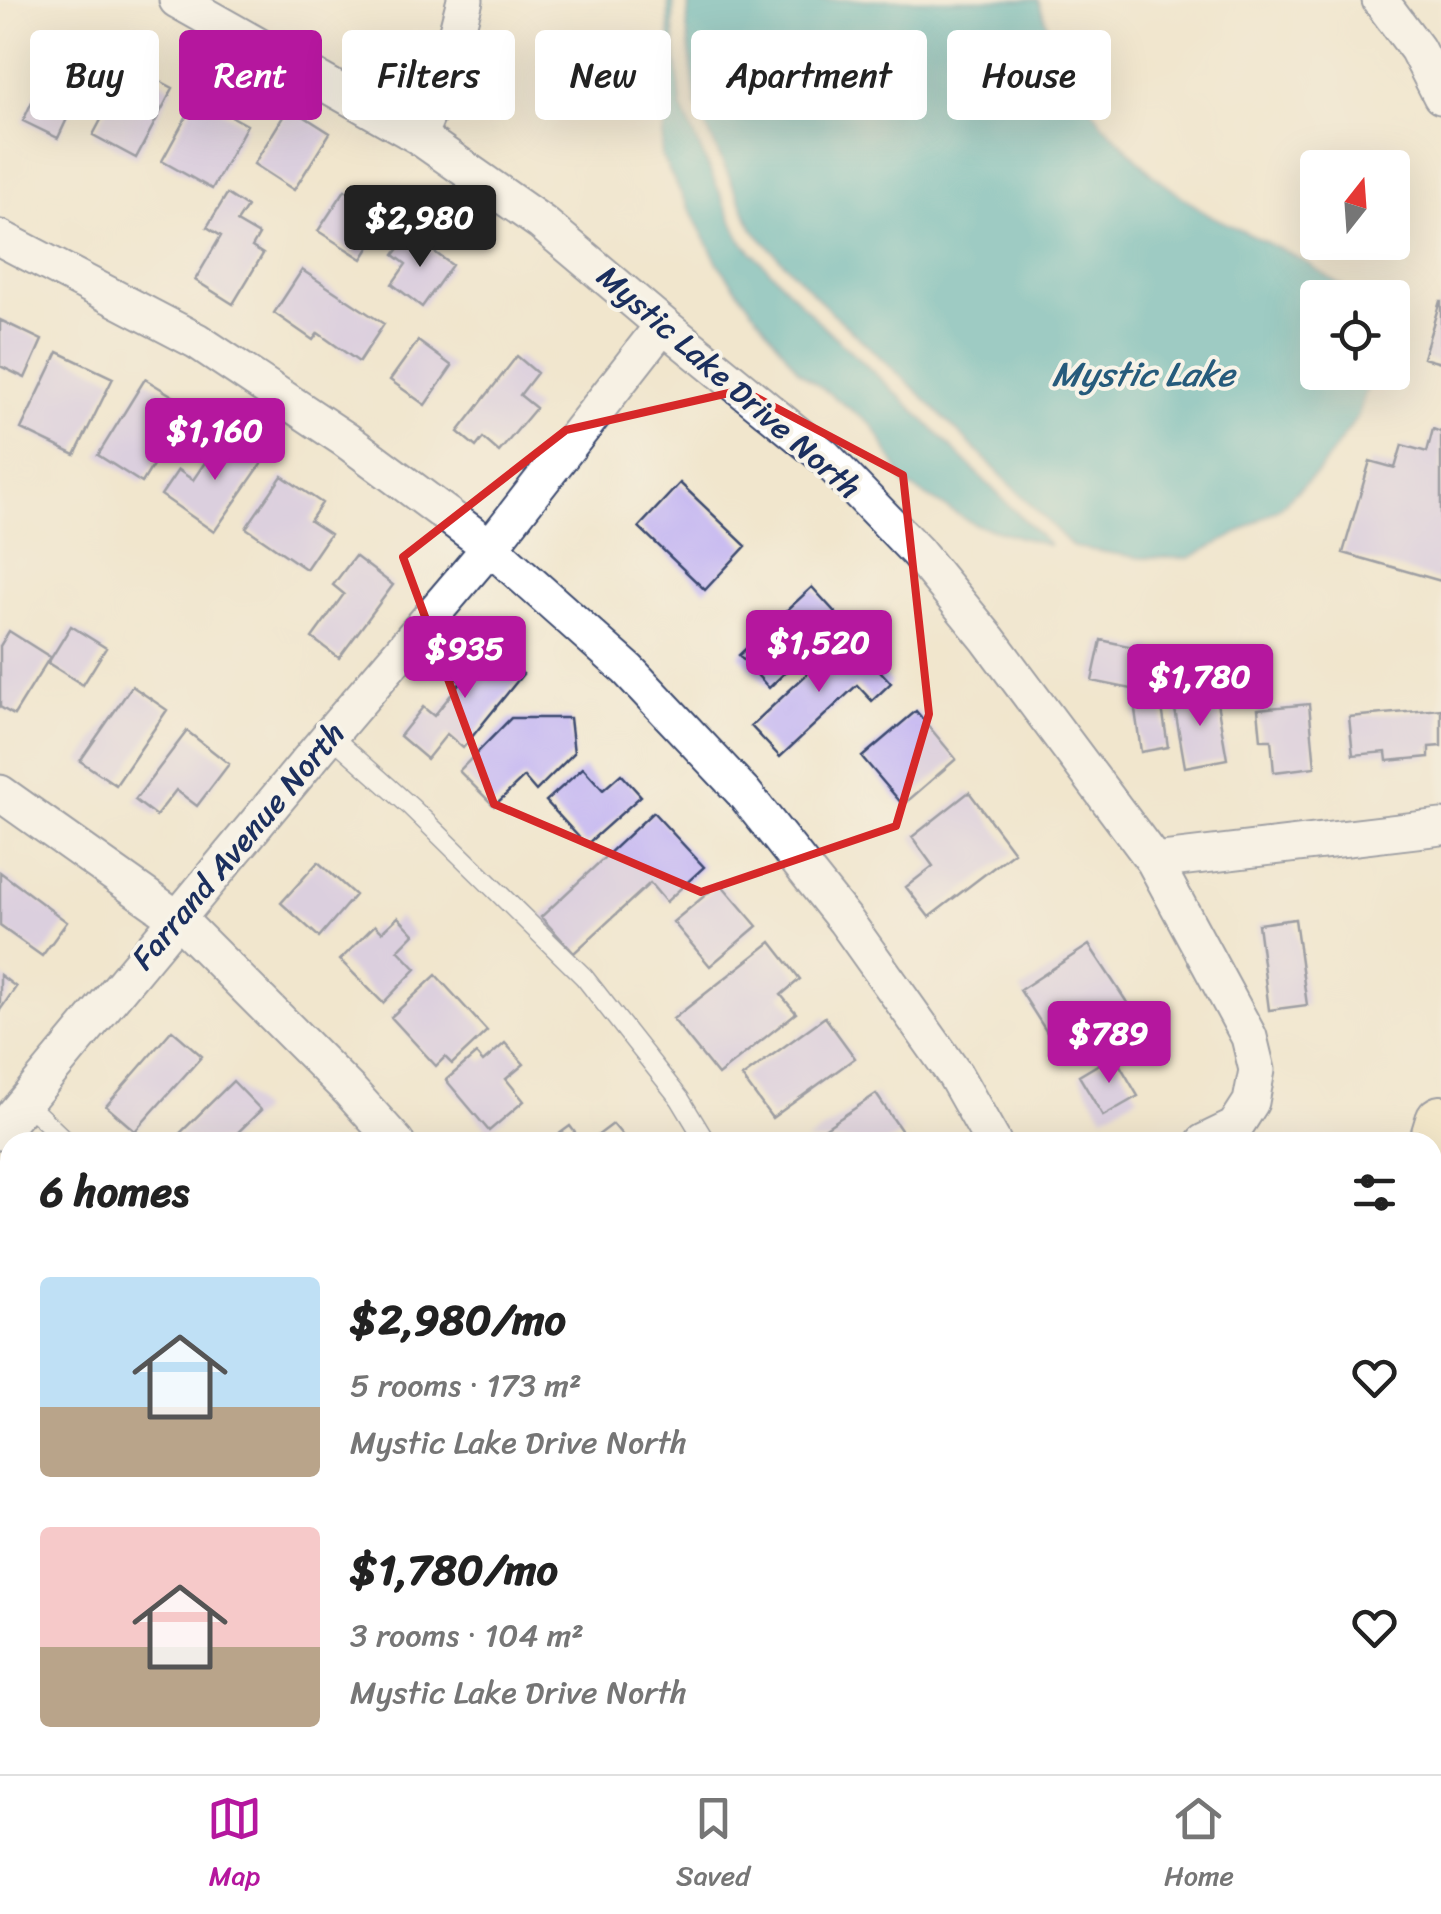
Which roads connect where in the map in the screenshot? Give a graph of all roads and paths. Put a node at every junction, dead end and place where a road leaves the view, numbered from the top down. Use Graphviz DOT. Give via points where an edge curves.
graph roads {
  1 [pos="177,0"];
  2 [pos="464,0"];
  3 [pos="1380,0"];
  4 [pos="1441,96"];
  5 [pos="418,136"];
  6 [pos="0,238"];
  7 [pos="663,325"];
  8 [pos="490,547"];
  9 [pos="330,735"];
  10 [pos="0,794"];
  11 [pos="1441,827"];
  12 [pos="1154,861"];
  13 [pos="178,919"];
  14 [pos="25,1102"];
  15 [pos="0,1132"];
  16 [pos="56,1132"];
  17 [pos="387,1132"];
  18 [pos="700,1132"];
  19 [pos="987,1132"];
  20 [pos="1223,1132"];
  1 -- 5 [label="street, Mystic Lake Drive North"];
  2 -- 5 [label="street" via="447,69"];
  3 -- 4 [label="street" via="1418,49"];
  5 -- 7 [label="street, Mystic Lake Drive North" via="542,223"];
  6 -- 8 [label="street" via="198,341"];
  7 -- 8 [label="street, Farrand Avenue North"];
  7 -- 12 [label="street, Mystic Lake Drive North" via="824,456 917,552"];
  8 -- 9 [label="street, Farrand Avenue North"];
  8 -- 19 [label="street" via="628,670 744,792 846,920"];
  9 -- 13 [label="street, Farrand Avenue North"];
  9 -- 18 [label="lane" via="584,977"];
  10 -- 13 [label="street"];
  11 -- 12 [label="street"];
  12 -- 20 [label="street, Mystic Lake Drive North" via="1249,1037 1257,1070 1252,1102"];
  13 -- 14 [label="street, Farrand Avenue North"];
  13 -- 17 [label="street"];
  14 -- 15 [label="street, Farrand Avenue North"];
  14 -- 16 [label="lane"];
}
